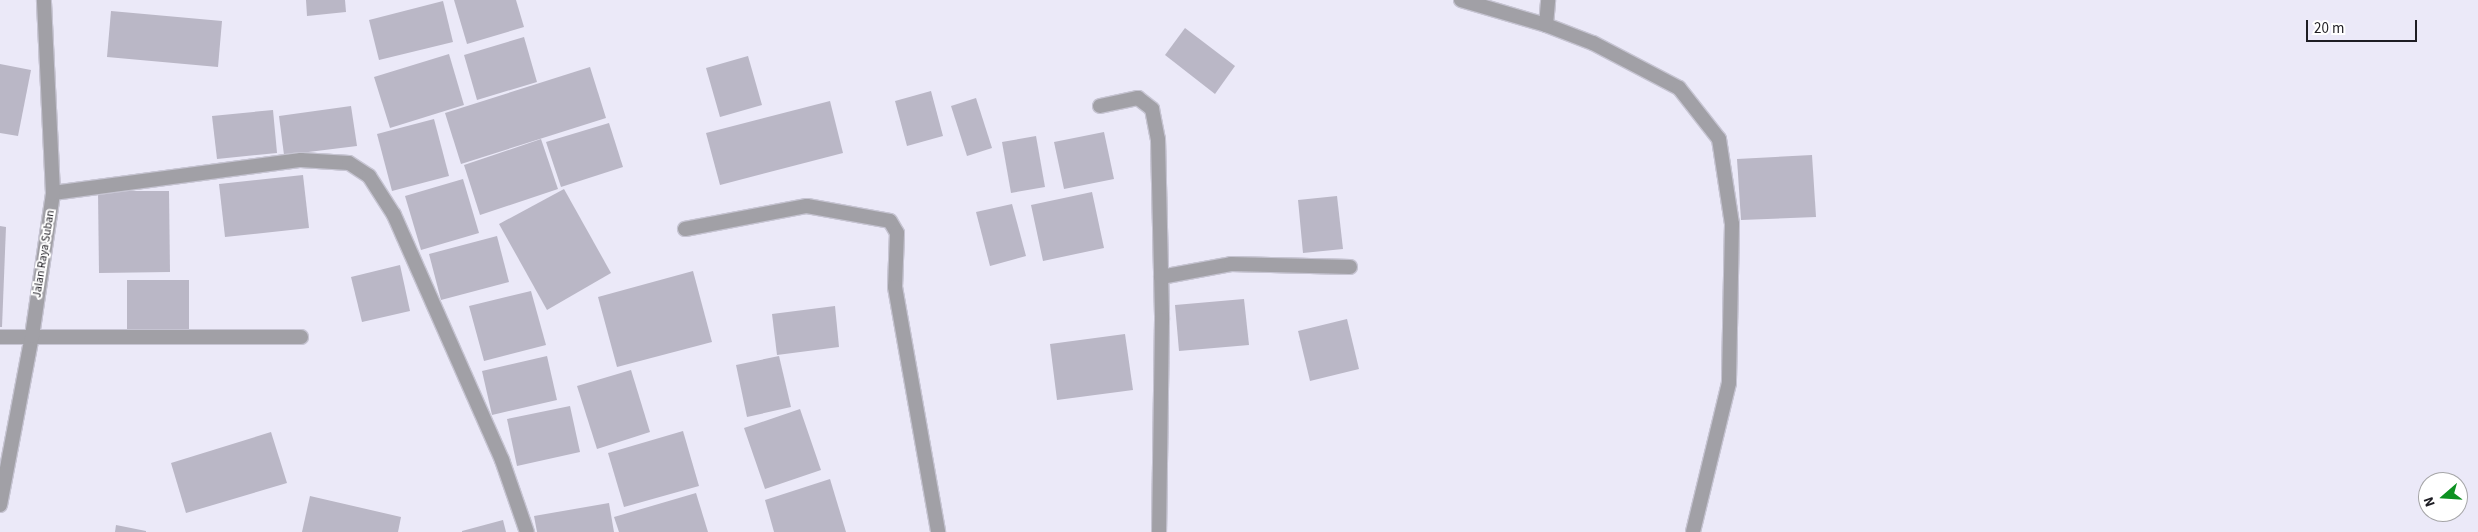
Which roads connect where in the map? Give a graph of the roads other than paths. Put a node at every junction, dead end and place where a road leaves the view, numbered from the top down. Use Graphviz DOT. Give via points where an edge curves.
graph roads {
  1 [pos="44,0"];
  2 [pos="1461,0"];
  3 [pos="1548,0"];
  4 [pos="1546,25"];
  5 [pos="1100,106"];
  6 [pos="53,193"];
  7 [pos="685,230"];
  8 [pos="1350,267"];
  9 [pos="1160,277"];
  10 [pos="32,336"];
  11 [pos="0,337"];
  12 [pos="301,337"];
  13 [pos="0,505"];
  14 [pos="527,532"];
  15 [pos="938,532"];
  16 [pos="1159,532"];
  17 [pos="1693,532"];
  1 -- 6 [label="street, Jalan Raya Suban"];
  2 -- 4 [label="street"];
  3 -- 4 [label="street"];
  4 -- 17 [label="street" via="1593,43 1679,88 1719,139 1732,224 1729,383"];
  5 -- 9 [label="street" via="1138,98 1152,109 1158,139"];
  6 -- 10 [label="street, Jalan Raya Suban"];
  6 -- 14 [label="street" via="301,160 349,163 369,176 398,224 502,460"];
  7 -- 15 [label="street" via="807,206 890,220 897,233 895,287"];
  8 -- 9 [label="street" via="1232,264"];
  9 -- 16 [label="street"];
  10 -- 11 [label="street"];
  10 -- 12 [label="street"];
  10 -- 13 [label="street, Jalan Raya Suban"];
}
